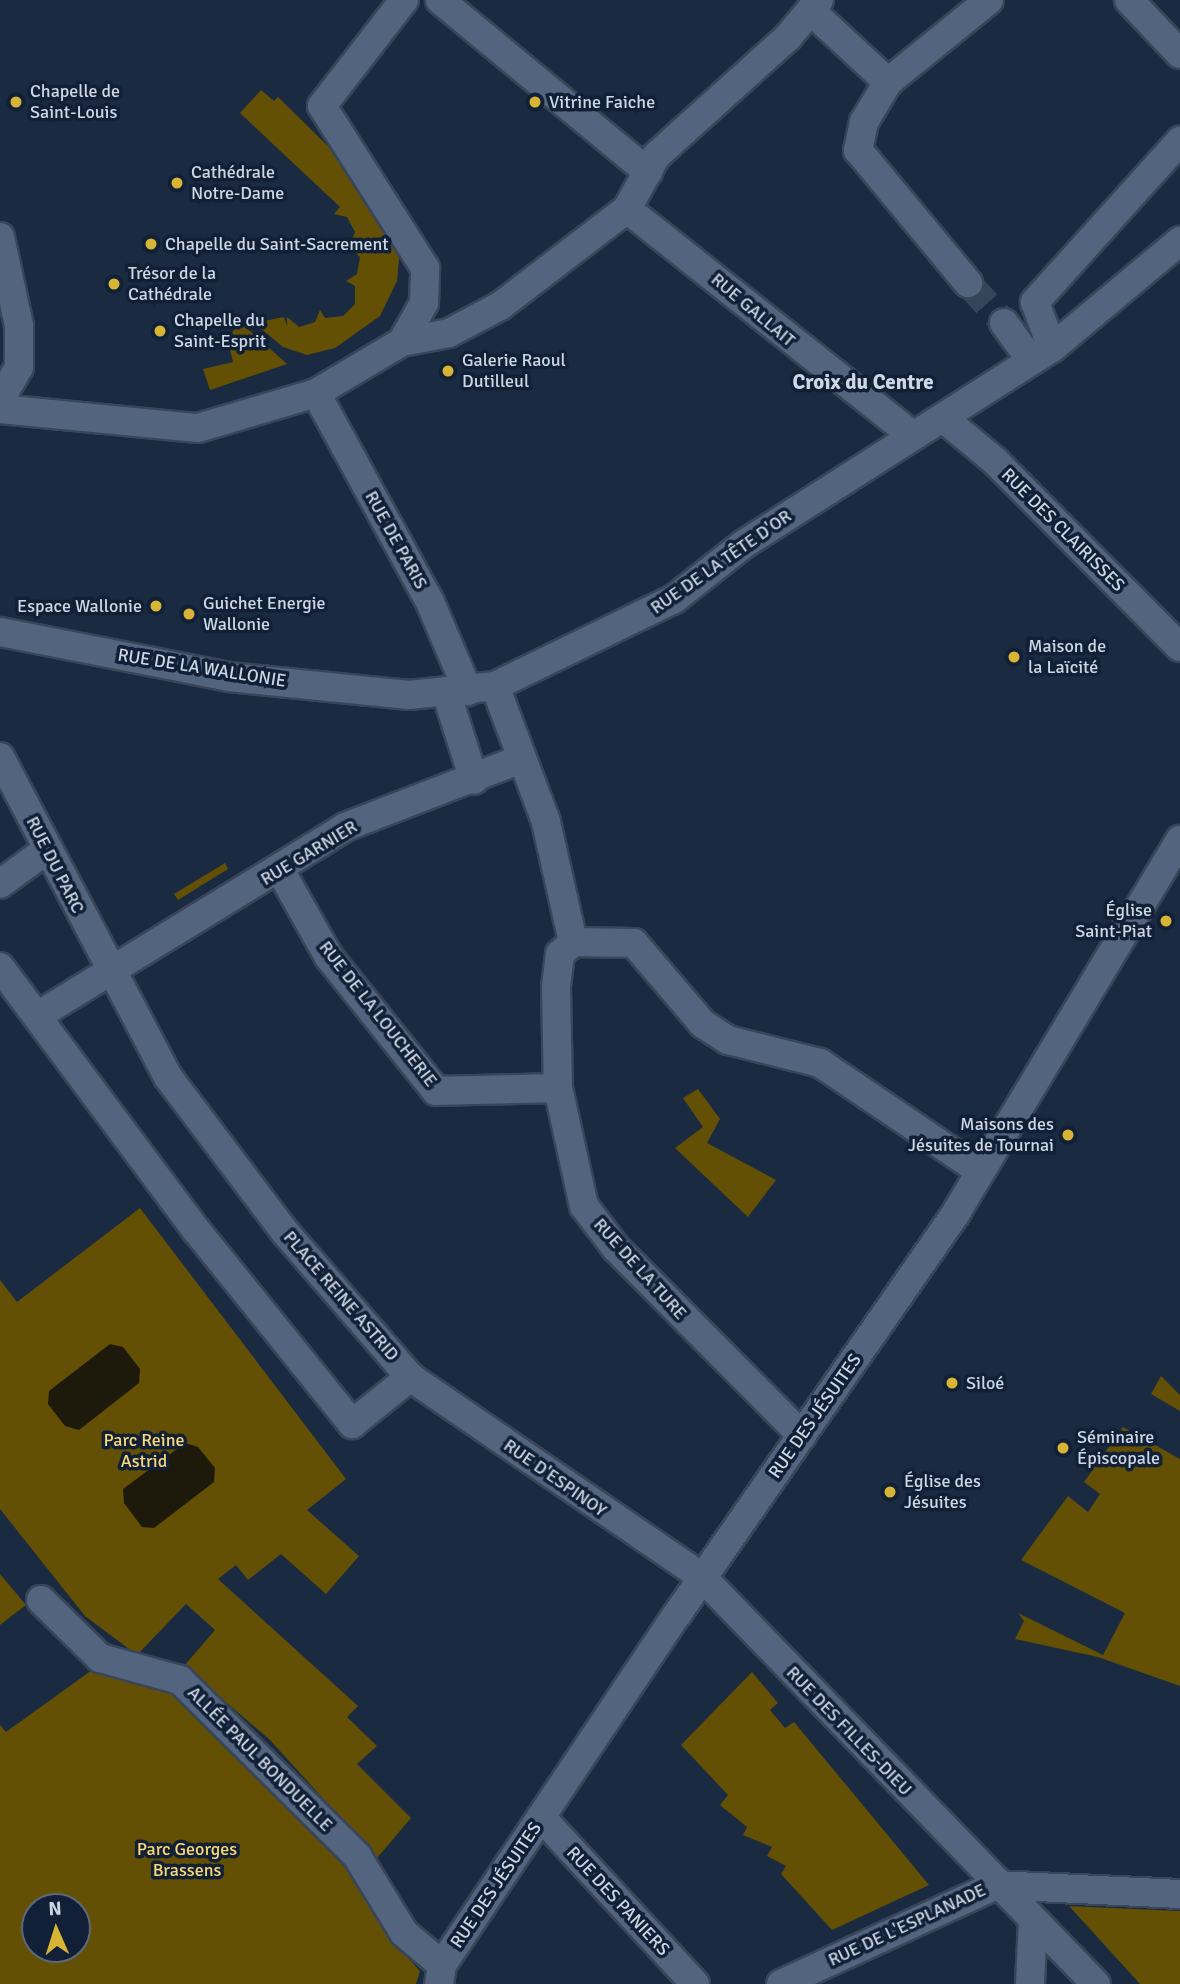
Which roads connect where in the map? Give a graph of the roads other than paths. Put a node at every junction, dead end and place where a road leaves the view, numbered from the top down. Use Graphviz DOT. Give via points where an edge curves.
graph roads {
  1 [pos="440,0"];
  2 [pos="989,0"];
  3 [pos="1129,0"];
  4 [pos="396,3"];
  5 [pos="815,5"];
  6 [pos="1180,54"];
  7 [pos="888,82"];
  8 [pos="1180,141"];
  9 [pos="648,172"];
  10 [pos="627,209"];
  11 [pos="0,237"];
  12 [pos="1180,241"];
  13 [pos="968,283"];
  14 [pos="1004,323"];
  15 [pos="402,342"];
  16 [pos="1041,354"];
  17 [pos="316,393"];
  18 [pos="0,400"];
  19 [pos="0,410"];
  20 [pos="943,418"];
  21 [pos="913,436"];
  22 [pos="0,632"];
  23 [pos="1180,647"];
  24 [pos="470,690"];
  25 [pos="0,757"];
  26 [pos="519,760"];
  27 [pos="474,780"];
  28 [pos="1180,839"];
  29 [pos="45,851"];
  30 [pos="280,870"];
  31 [pos="0,884"];
  32 [pos="573,942"];
  33 [pos="0,967"];
  34 [pos="113,971"];
  35 [pos="37,1016"];
  36 [pos="558,1087"];
  37 [pos="980,1171"];
  38 [pos="410,1377"];
  39 [pos="802,1435"];
  40 [pos="702,1577"];
  41 [pos="41,1600"];
  42 [pos="541,1817"];
  43 [pos="996,1885"];
  44 [pos="1180,1894"];
  45 [pos="1033,1921"];
  46 [pos="441,1975"];
  47 [pos="695,1984"];
  48 [pos="781,1984"];
  49 [pos="1030,1984"];
  50 [pos="1096,1984"];
  1 -- 9 [label="street"];
  2 -- 7 [label="street"];
  3 -- 6 [label="street"];
  4 -- 15 [label="street" via="322,106 425,268 424,303"];
  5 -- 7 [label="street"];
  5 -- 9 [label="street" via="788,37 656,156"];
  7 -- 13 [label="street" via="864,122 858,150"];
  8 -- 16 [label="street" via="1035,302"];
  9 -- 10 [label="street"];
  10 -- 15 [label="street" via="500,306 449,332"];
  10 -- 21 [label="street, RUE GALLAIT"];
  11 -- 18 [label="street" via="19,326 19,367"];
  12 -- 16 [label="street, RUE DE LA TÊTE D'OR"];
  14 -- 16 [label="street"];
  15 -- 17 [label="street"];
  16 -- 20 [label="street, RUE DE LA TÊTE D'OR"];
  17 -- 19 [label="street" via="198,428 102,424 47,411"];
  17 -- 24 [label="street, RUE DE PARIS" via="430,602"];
  20 -- 21 [label="street, RUE DE LA TÊTE D'OR"];
  20 -- 23 [label="street, RUE DES CLAIRISSES" via="995,461"];
  21 -- 24 [label="street, RUE DE LA TÊTE D'OR" via="744,544 674,598"];
  22 -- 24 [label="street, RUE DE LA WALLONIE" via="229,677"];
  24 -- 26 [label="street"];
  24 -- 27 [label="street"];
  25 -- 29 [label="street, RUE DU PARC"];
  26 -- 27 [label="street, RUE GARNIER"];
  26 -- 32 [label="street" via="545,822"];
  27 -- 30 [label="street, RUE GARNIER" via="345,827"];
  28 -- 37 [label="street, RUE DES JÉSUITES"];
  29 -- 31 [label="street"];
  29 -- 34 [label="street, RUE DU PARC"];
  30 -- 34 [label="street, RUE GARNIER"];
  30 -- 36 [label="street, RUE DE LA LOUCHERIE" via="329,957 436,1091"];
  32 -- 36 [label="street, RUE DE LA TURE" via="560,954 556,988"];
  32 -- 37 [label="street" via="634,943 703,1024 728,1040 820,1063"];
  33 -- 35 [label="street, PLACE REINE ASTRID"];
  34 -- 35 [label="street"];
  34 -- 38 [label="street, PLACE REINE ASTRID" via="168,1077 285,1232"];
  35 -- 38 [label="street, PLACE REINE ASTRID" via="352,1424"];
  36 -- 39 [label="street, RUE DE LA TURE" via="568,1156 584,1206 616,1248"];
  37 -- 39 [label="street, RUE DES JÉSUITES"];
  38 -- 40 [label="street, RUE D'ESPINOY"];
  39 -- 40 [label="street, RUE DES JÉSUITES"];
  40 -- 42 [label="street, RUE DES JÉSUITES"];
  40 -- 43 [label="street, RUE DES FILLES-DIEU"];
  41 -- 46 [label="street, ALLÉE PAUL BONDUELLE" via="100,1658 180,1680 357,1856 404,1933"];
  42 -- 46 [label="street, RUE DES JÉSUITES"];
  42 -- 47 [label="street, RUE DES PANIERS"];
  43 -- 44 [label="street"];
  43 -- 45 [label="street, RUE DES FILLES-DIEU"];
  43 -- 48 [label="street, RUE DE L'ESPLANADE"];
  45 -- 49 [label="street"];
  45 -- 50 [label="street, RUE DES FILLES-DIEU"];
}
